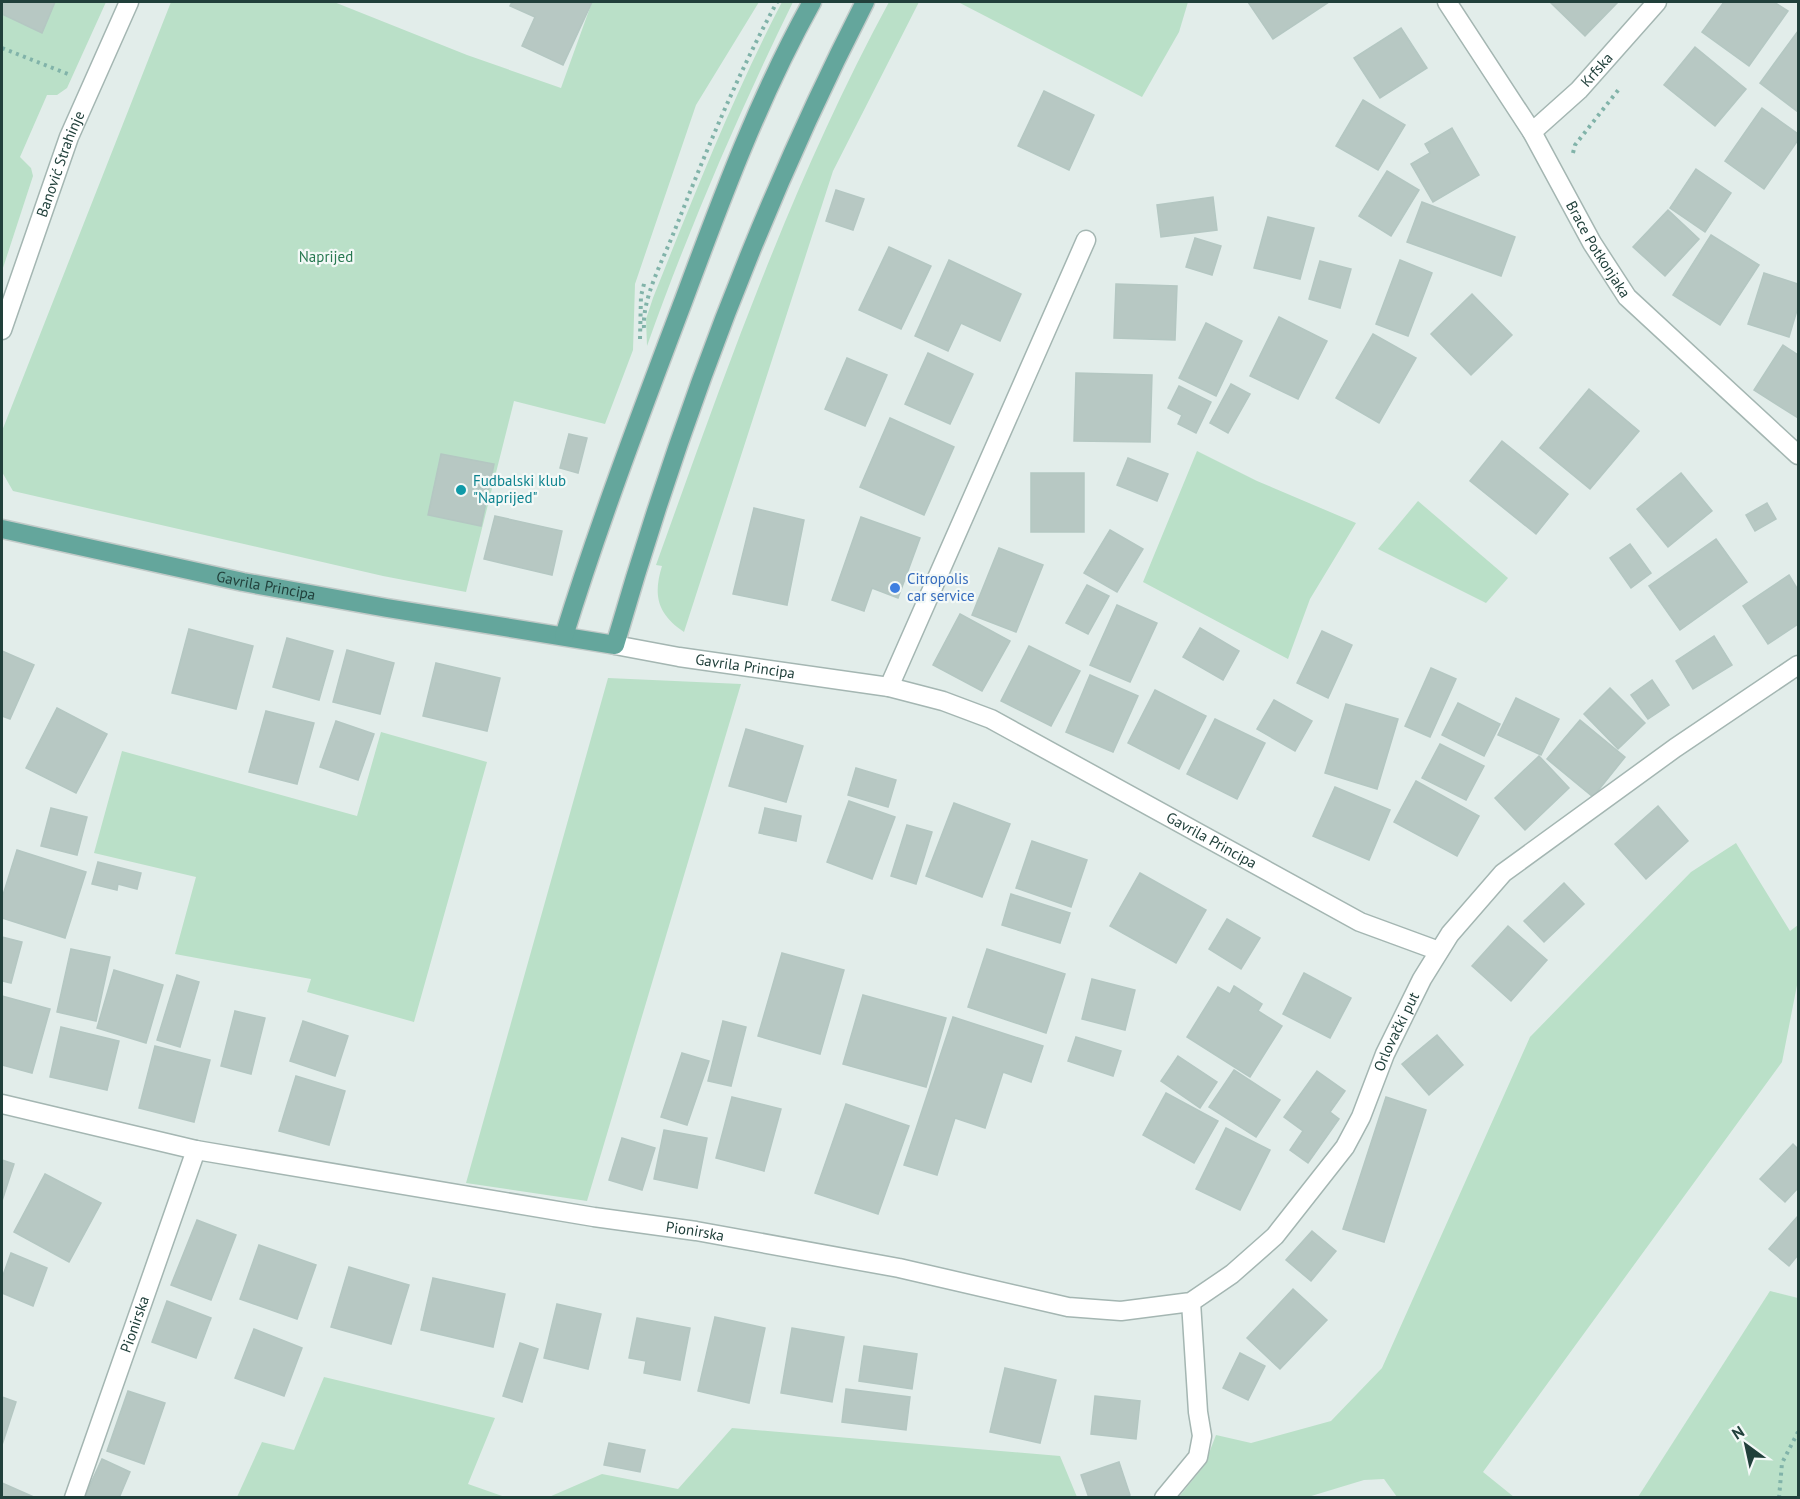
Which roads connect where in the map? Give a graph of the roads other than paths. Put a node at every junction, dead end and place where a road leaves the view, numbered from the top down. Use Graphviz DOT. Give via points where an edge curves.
graph roads {
  1 [pos="129,2"];
  2 [pos="812,2"];
  3 [pos="865,2"];
  4 [pos="1448,2"];
  5 [pos="1656,2"];
  6 [pos="1532,132"];
  7 [pos="1086,240"];
  8 [pos="2,330"];
  9 [pos="1798,455"];
  10 [pos="2,529"];
  11 [pos="564,636"];
  12 [pos="615,645"];
  13 [pos="1798,665"];
  14 [pos="889,687"];
  15 [pos="1438,951"];
  16 [pos="2,1104"];
  17 [pos="196,1150"];
  18 [pos="1191,1302"];
  19 [pos="74,1497"];
  20 [pos="1164,1497"];
  1 -- 8 [label="street, Banović Strahinje" via="69,137"];
  2 -- 11 [label="main road" via="791,39 728,183 597,533"];
  3 -- 12 [label="main road" via="782,174 713,346"];
  4 -- 6 [label="street, Brace Potkonjaka"];
  5 -- 6 [label="street, Krfska" via="1579,90"];
  6 -- 9 [label="street, Brace Potkonjaka" via="1592,243 1627,297"];
  7 -- 14 [label="street"];
  10 -- 11 [label="main road, Gavrila Principa" via="243,582"];
  11 -- 12 [label="main road, Gavrila Principa"];
  12 -- 14 [label="street, Gavrila Principa"];
  13 -- 15 [label="street, Orlovački put" via="1675,748 1503,873"];
  14 -- 15 [label="street, Gavrila Principa" via="991,719 1360,922"];
  15 -- 18 [label="street, Orlovački put" via="1385,1054 1345,1147 1275,1236 1232,1274"];
  16 -- 17 [label="street, Pionirska"];
  17 -- 18 [label="street, Pionirska" via="696,1231 899,1268 1068,1307 1121,1311"];
  17 -- 19 [label="street, Pionirska"];
  18 -- 20 [label="street" via="1202,1436 1198,1457"];
}
